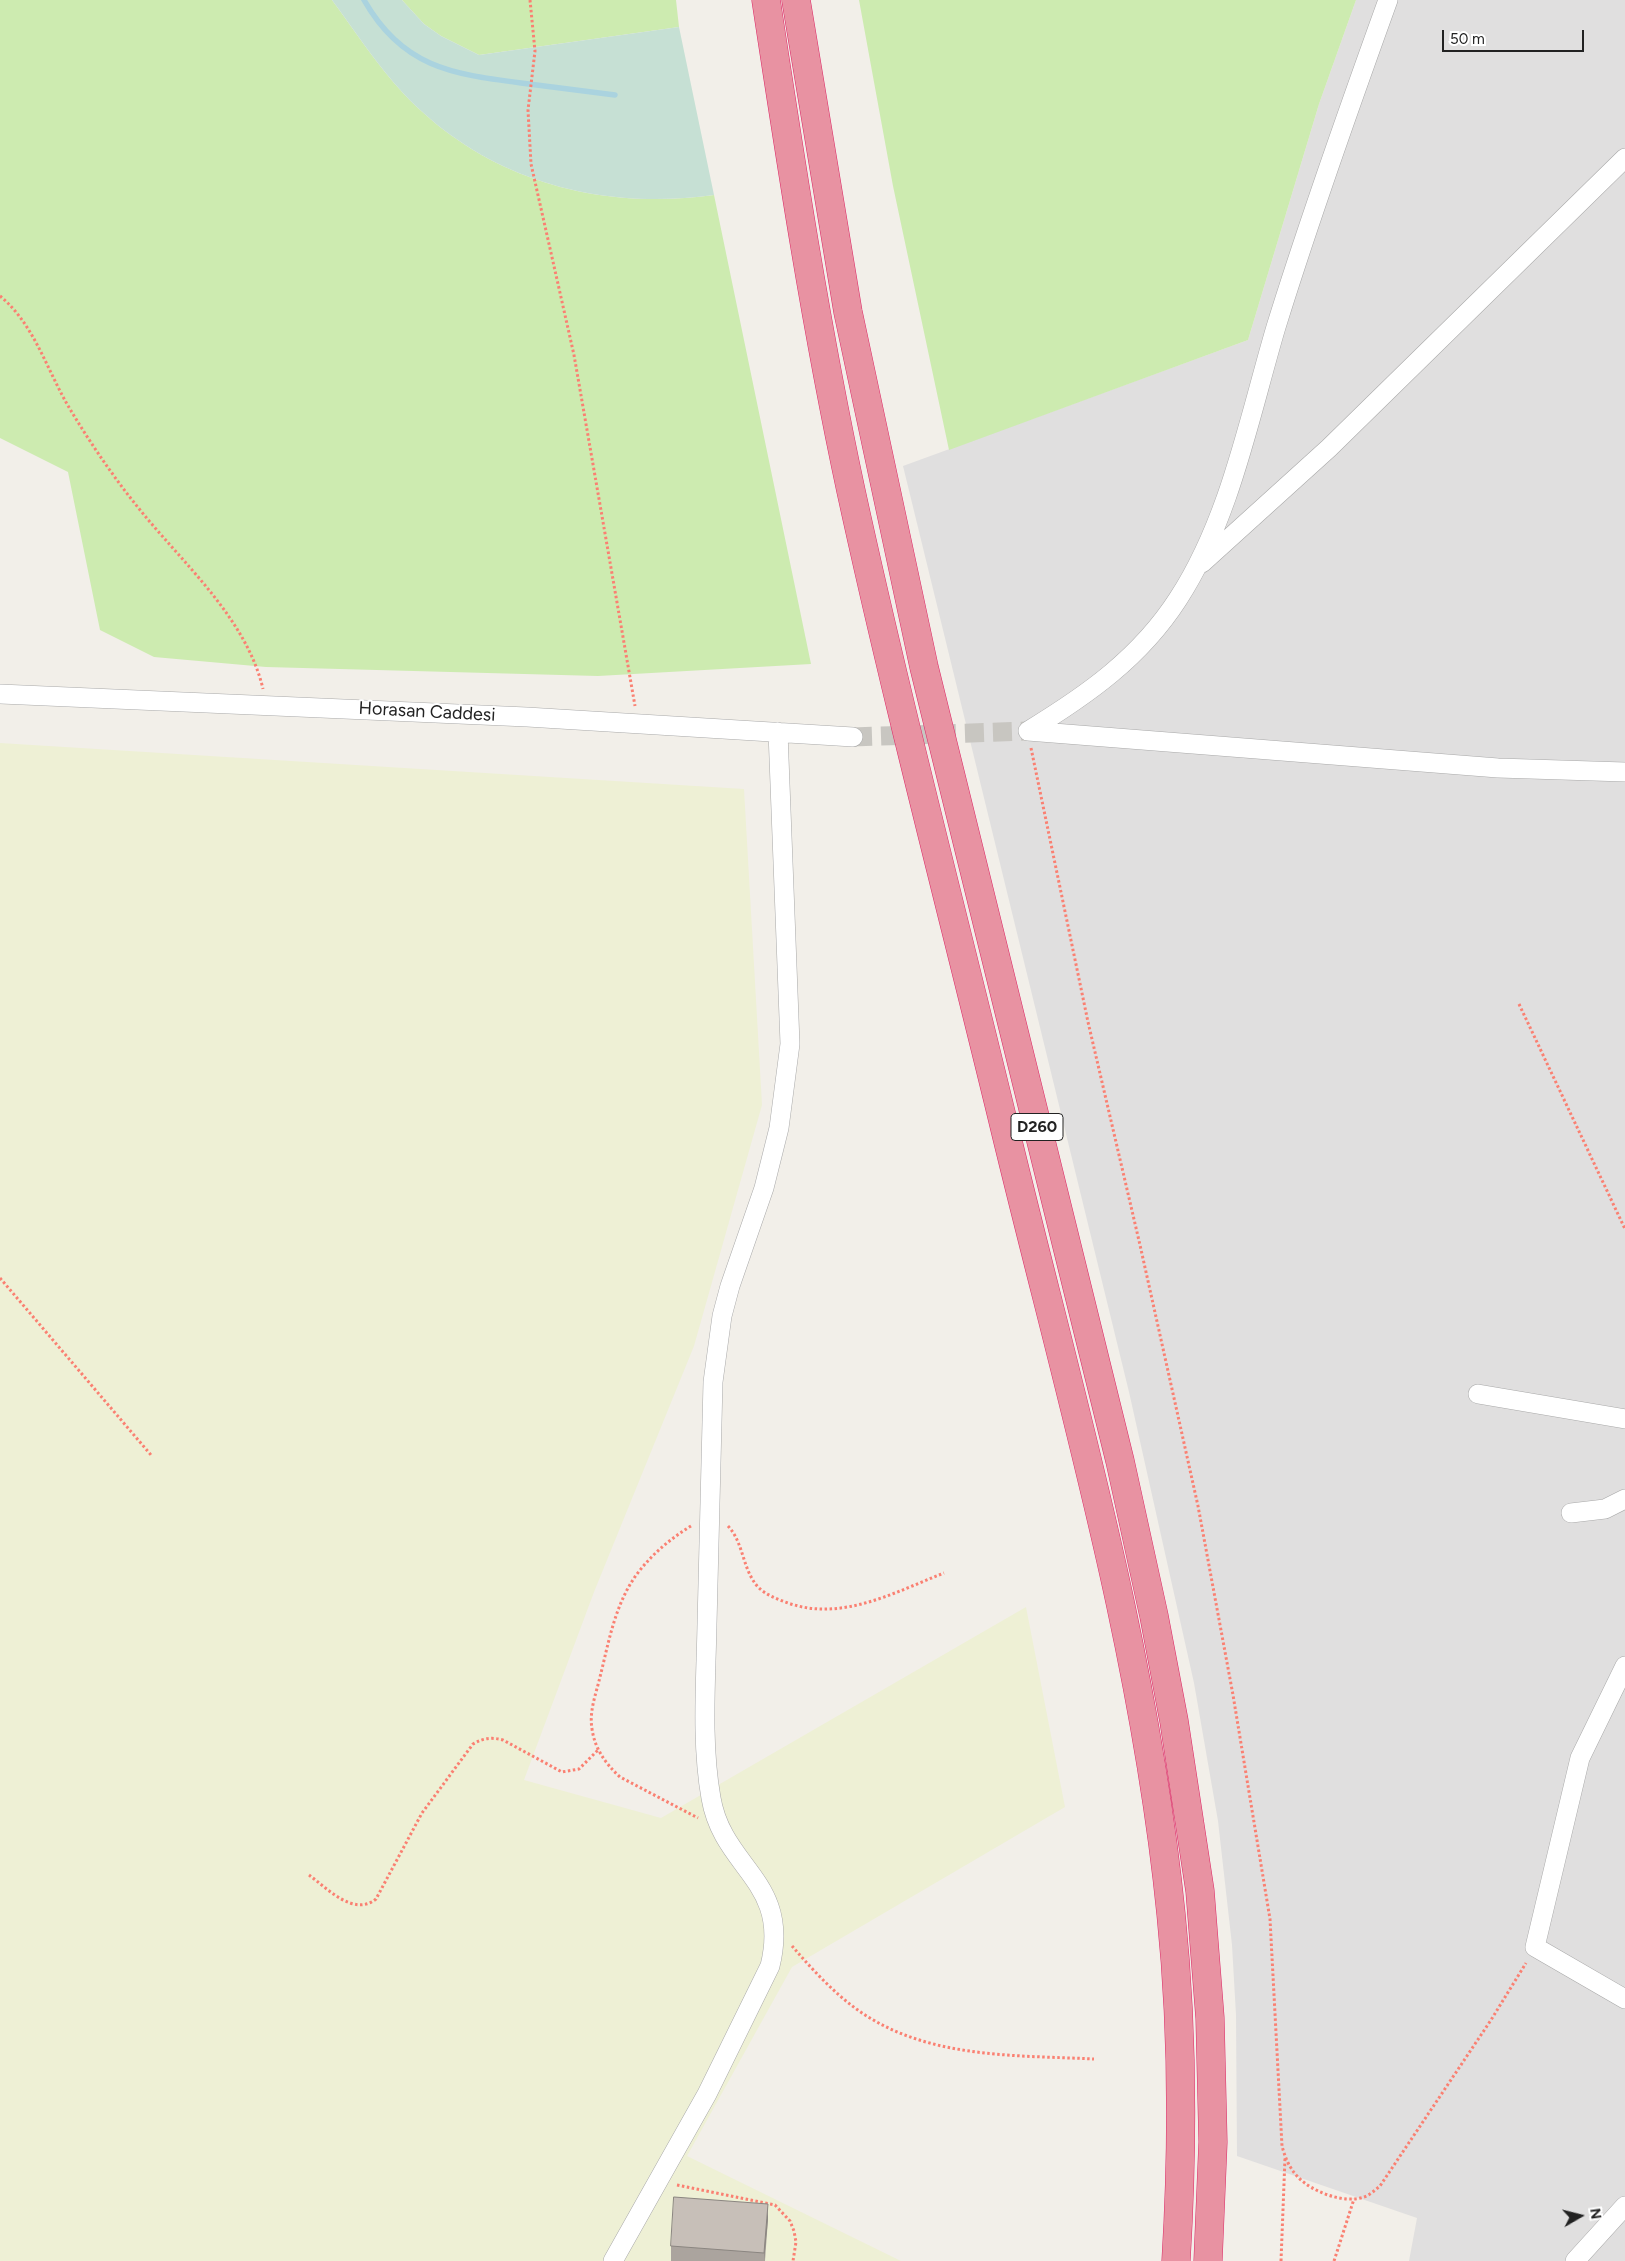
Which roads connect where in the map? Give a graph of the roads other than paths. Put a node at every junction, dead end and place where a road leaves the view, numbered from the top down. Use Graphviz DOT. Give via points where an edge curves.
graph roads {
  1 [pos="766,0"];
  2 [pos="796,0"];
  3 [pos="1388,0"];
  4 [pos="1625,158"];
  5 [pos="1196,569"];
  6 [pos="0,694"];
  7 [pos="778,732"];
  8 [pos="853,737"];
  9 [pos="1625,772"];
  10 [pos="1478,1394"];
  11 [pos="1625,1419"];
  12 [pos="1625,1499"];
  13 [pos="1571,1513"];
  14 [pos="1625,1666"];
  15 [pos="1625,2000"];
  16 [pos="1625,2206"];
  17 [pos="613,2261"];
  18 [pos="1176,2261"];
  19 [pos="1208,2261"];
  20 [pos="1575,2261"];
  1 -- 18 [label="highway, D260" via="804,242 850,487 1084,1447 1135,1681 1162,1837 1177,1992 1181,2134"];
  2 -- 19 [label="highway, D260" via="848,312 924,667 1120,1461 1176,1730 1200,1891 1210,2018 1213,2142"];
  3 -- 5 [label="street" via="1286,297 1224,505"];
  4 -- 5 [label="street" via="1329,448"];
  5 -- 9 [label="street" via="1162,621 1126,662 1082,698 1028,731 1498,768"];
  6 -- 7 [label="street, Horasan Caddesi"];
  7 -- 8 [label="street, Horasan Caddesi"];
  7 -- 17 [label="street" via="790,1044 788,1072 772,1159 740,1251 722,1316 713,1382 705,1720 710,1792 720,1830 762,1888 774,1926 774,1946 770,1966 707,2094"];
  10 -- 11 [label="street"];
  12 -- 13 [label="street" via="1605,1509"];
  14 -- 15 [label="street" via="1580,1758 1535,1947"];
  16 -- 20 [label="street"];
}
